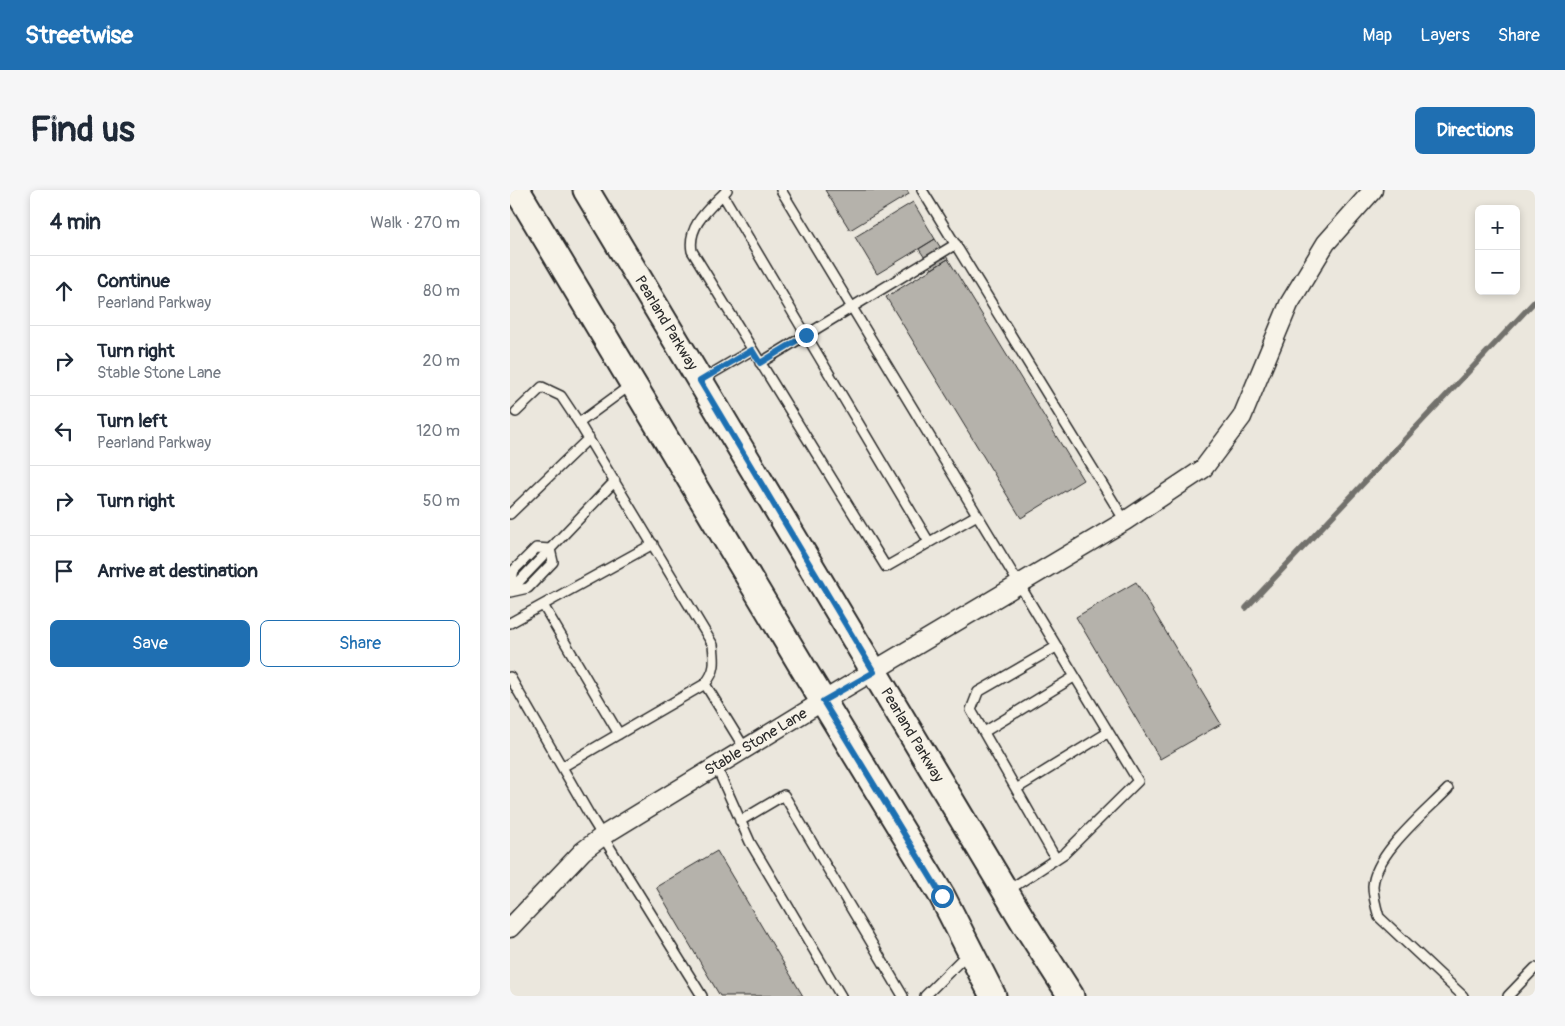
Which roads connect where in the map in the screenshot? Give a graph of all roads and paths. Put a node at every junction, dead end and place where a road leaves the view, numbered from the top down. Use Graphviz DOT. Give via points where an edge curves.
graph roads {
  1 [pos="517,190"];
  2 [pos="586,190"];
  3 [pos="782,190"];
  4 [pos="922,190"];
  5 [pos="1373,190"];
  6 [pos="725,192"];
  7 [pos="956,244"];
  8 [pos="852,307"];
  9 [pos="806,335"];
  10 [pos="752,350"];
  11 [pos="760,363"];
  12 [pos="700,381"];
  13 [pos="633,384"];
  14 [pos="516,412"];
  15 [pos="579,423"];
  16 [pos="589,438"];
  17 [pos="614,481"];
  18 [pos="510,514"];
  19 [pos="977,515"];
  20 [pos="1125,521"];
  21 [pos="929,542"];
  22 [pos="653,544"];
  23 [pos="1019,584"];
  24 [pos="510,590"];
  25 [pos="542,605"];
  26 [pos="510,623"];
  27 [pos="1056,646"];
  28 [pos="874,672"];
  29 [pos="510,677"];
  30 [pos="1074,677"];
  31 [pos="705,684"];
  32 [pos="823,701"];
  33 [pos="984,732"];
  34 [pos="1107,733"];
  35 [pos="619,734"];
  36 [pos="745,749"];
  37 [pos="716,766"];
  38 [pos="562,767"];
  39 [pos="1016,789"];
  40 [pos="1448,790"];
  41 [pos="740,821"];
  42 [pos="604,835"];
  43 [pos="1056,859"];
  44 [pos="1006,892"];
  45 [pos="510,928"];
  46 [pos="970,951"];
  47 [pos="1535,968"];
  48 [pos="702,996"];
  49 [pos="841,996"];
  50 [pos="903,996"];
  51 [pos="925,996"];
  52 [pos="993,996"];
  53 [pos="1071,996"];
  54 [pos="1463,996"];
  55 [pos="1508,996"];
  1 -- 13 [label="main road"];
  2 -- 12 [label="main road, Pearland Parkway"];
  3 -- 8 [label="lane"];
  4 -- 7 [label="lane"];
  5 -- 20 [label="street, Stable Stone Lane" via="1326,243 1290,304 1242,417 1204,469"];
  6 -- 9 [label="lane"];
  6 -- 10 [label="lane" via="692,231 692,251"];
  7 -- 8 [label="lane"];
  7 -- 20 [label="lane"];
  8 -- 9 [label="lane"];
  8 -- 19 [label="lane"];
  9 -- 11 [label="lane"];
  9 -- 21 [label="lane"];
  10 -- 11 [label="lane"];
  10 -- 12 [label="lane"];
  11 -- 21 [label="lane" via="886,567"];
  12 -- 28 [label="main road, Pearland Parkway"];
  13 -- 15 [label="lane"];
  13 -- 32 [label="main road"];
  14 -- 15 [label="lane" via="542,387 561,396"];
  15 -- 16 [label="lane"];
  16 -- 17 [label="lane"];
  16 -- 18 [label="lane"];
  17 -- 22 [label="lane"];
  17 -- 24 [label="lane"];
  19 -- 21 [label="lane"];
  19 -- 23 [label="lane"];
  20 -- 23 [label="street, Stable Stone Lane"];
  22 -- 25 [label="lane"];
  22 -- 31 [label="lane" via="713,645 716,663"];
  23 -- 27 [label="lane"];
  23 -- 28 [label="street, Stable Stone Lane"];
  25 -- 26 [label="lane"];
  25 -- 35 [label="lane"];
  27 -- 30 [label="lane"];
  27 -- 33 [label="lane" via="978,692 971,710"];
  28 -- 32 [label="street, Stable Stone Lane"];
  28 -- 44 [label="main road, Pearland Parkway"];
  29 -- 38 [label="lane"];
  30 -- 33 [label="lane"];
  30 -- 34 [label="lane"];
  31 -- 35 [label="lane"];
  31 -- 36 [label="lane"];
  32 -- 36 [label="street, Stable Stone Lane"];
  32 -- 46 [label="main road" via="942,896"];
  33 -- 39 [label="lane"];
  34 -- 39 [label="lane"];
  34 -- 43 [label="lane" via="1138,781 1065,854"];
  35 -- 38 [label="lane"];
  36 -- 37 [label="street, Stable Stone Lane"];
  37 -- 41 [label="lane"];
  37 -- 42 [label="street, Stable Stone Lane"];
  38 -- 42 [label="lane"];
  39 -- 43 [label="lane"];
  40 -- 54 [label="lane" via="1388,851 1373,884 1374,901 1379,917"];
  41 -- 49 [label="lane"];
  41 -- 50 [label="lane" via="784,795"];
  42 -- 45 [label="street, Stable Stone Lane" via="583,851"];
  42 -- 48 [label="lane"];
  43 -- 44 [label="lane"];
  44 -- 53 [label="main road, Pearland Parkway"];
  46 -- 51 [label="lane"];
  46 -- 52 [label="main road"];
  47 -- 55 [label="lane"];
}
